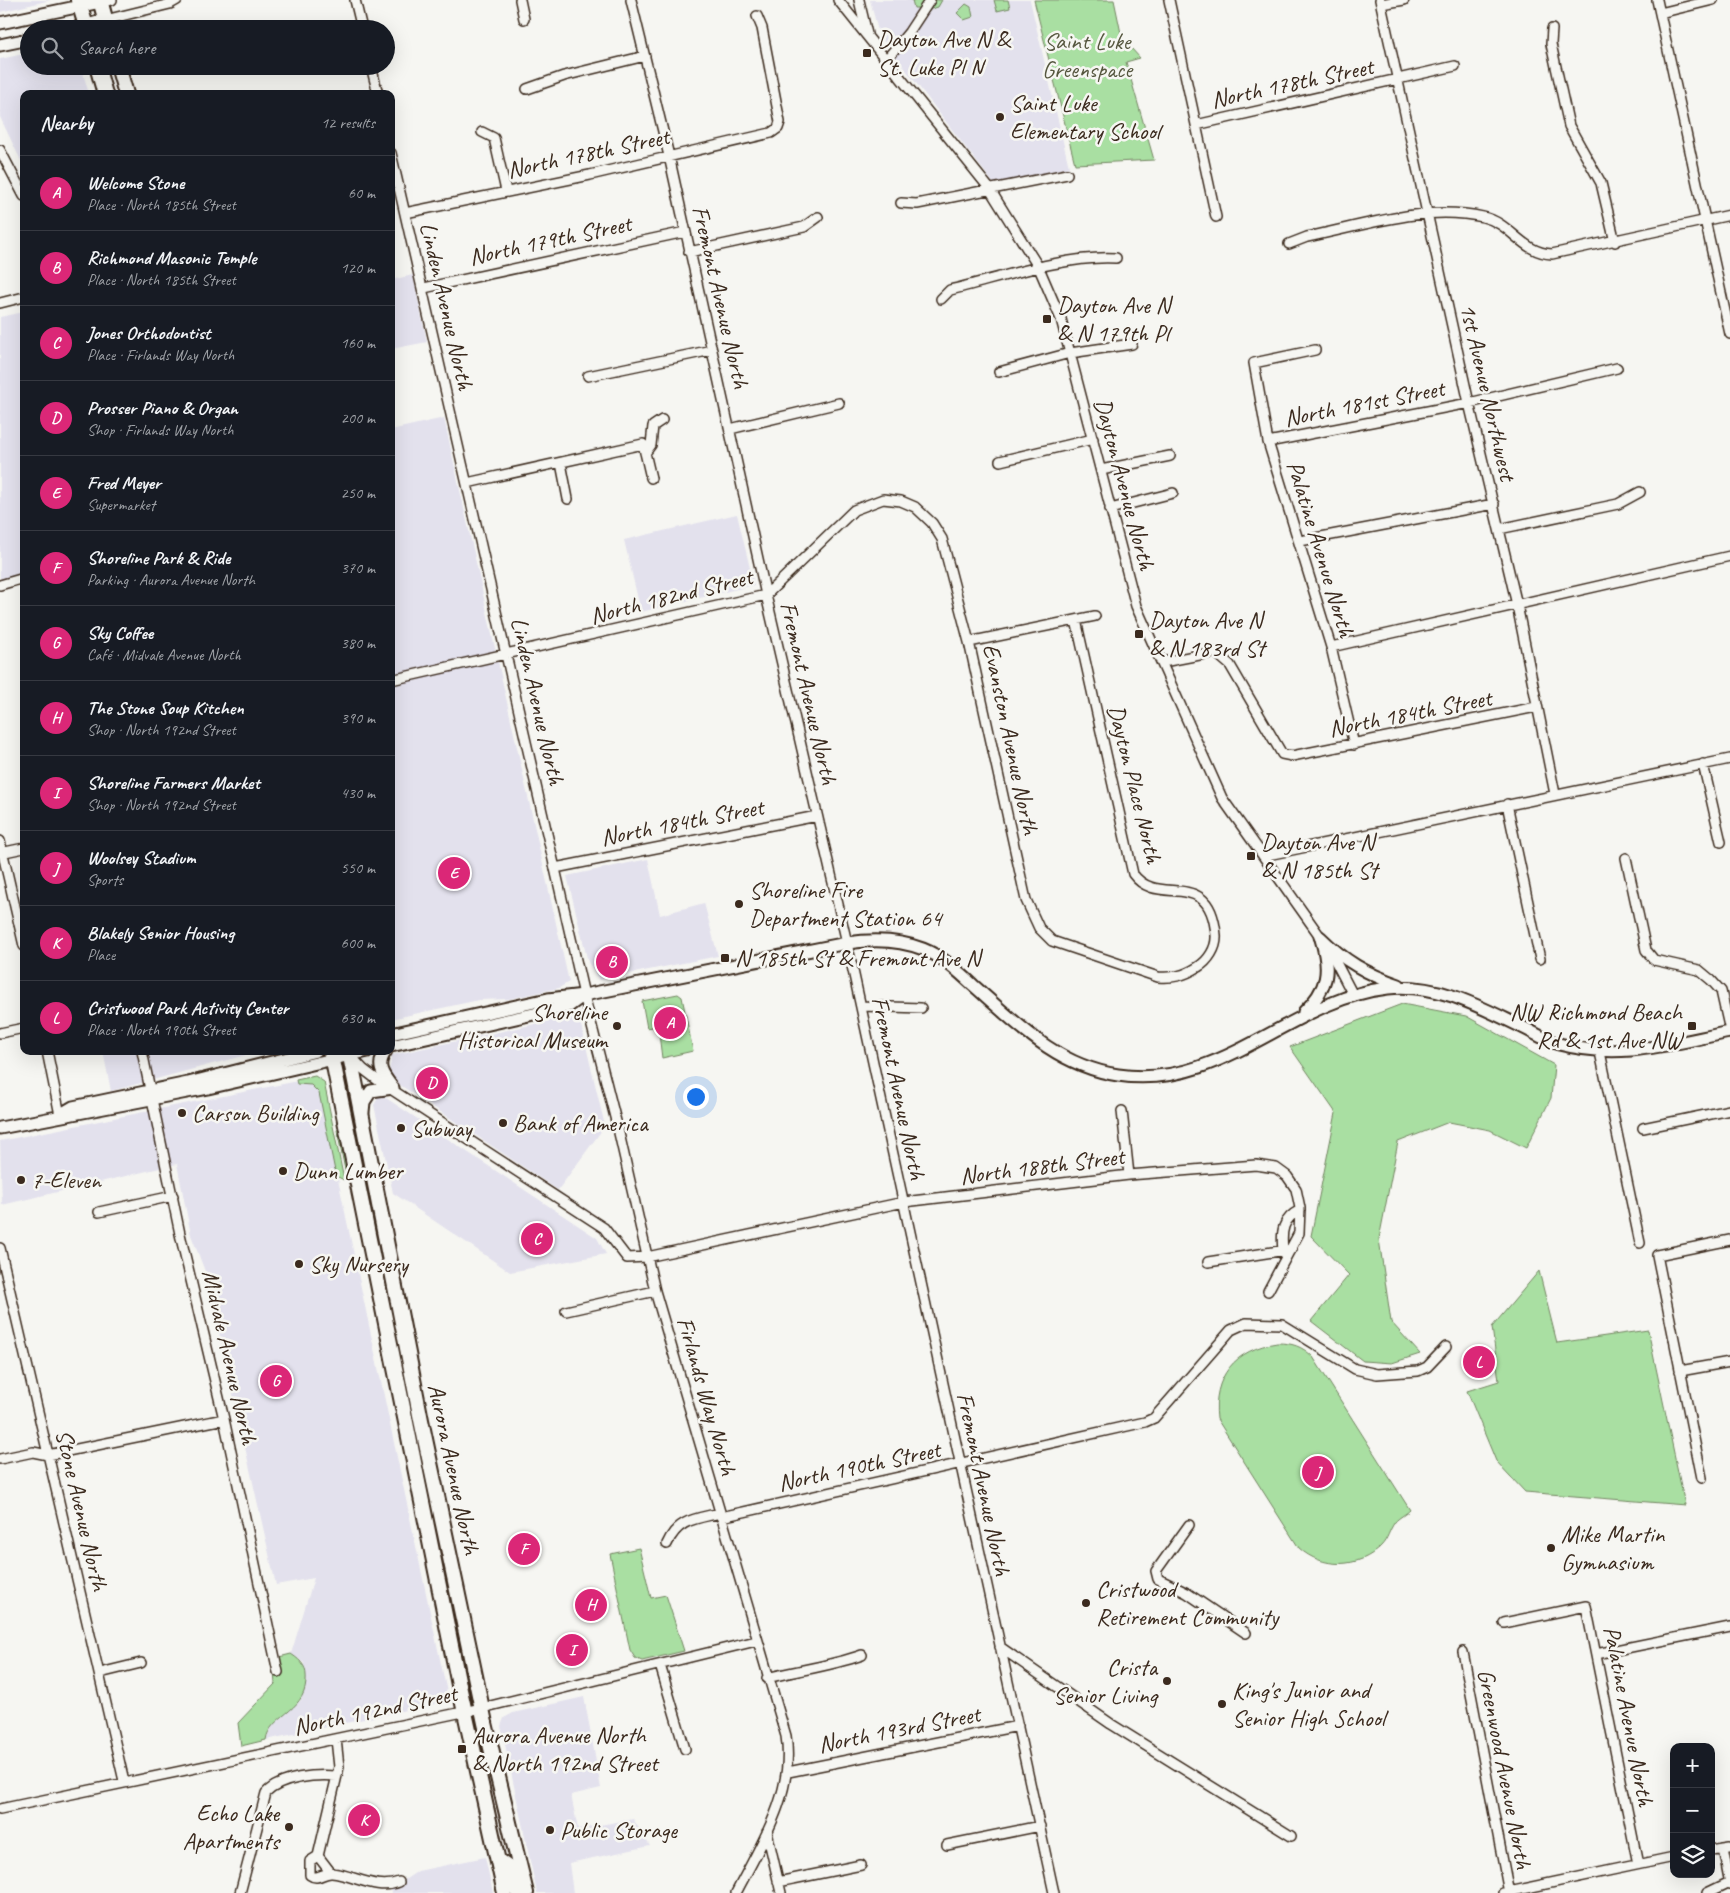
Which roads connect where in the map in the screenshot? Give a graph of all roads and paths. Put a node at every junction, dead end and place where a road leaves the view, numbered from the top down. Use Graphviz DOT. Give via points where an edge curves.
graph roads {
  1 [pos="177,0"];
  2 [pos="355,0"];
  3 [pos="520,0"];
  4 [pos="631,0"];
  5 [pos="838,0"];
  6 [pos="859,0"];
  7 [pos="930,0"];
  8 [pos="1404,0"];
  9 [pos="1657,0"];
  10 [pos="1713,0"];
  11 [pos="104,1"];
  12 [pos="1172,1"];
  13 [pos="1380,2"];
  14 [pos="79,3"];
  15 [pos="1660,13"];
  16 [pos="757,16"];
  17 [pos="524,19"];
  18 [pos="81,20"];
  19 [pos="106,20"];
  20 [pos="121,20"];
  21 [pos="360,20"];
  22 [pos="0,23"];
  23 [pos="1552,29"];
  24 [pos="868,37"];
  25 [pos="20,41"];
  26 [pos="0,45"];
  27 [pos="645,56"];
  28 [pos="885,61"];
  29 [pos="1455,66"];
  30 [pos="100,75"];
  31 [pos="121,75"];
  32 [pos="373,75"];
  33 [pos="1398,80"];
  34 [pos="527,89"];
  35 [pos="104,90"];
  36 [pos="125,90"];
  37 [pos="377,90"];
  38 [pos="1196,125"];
  39 [pos="482,132"];
  40 [pos="0,150"];
  41 [pos="669,156"];
  42 [pos="395,168"];
  43 [pos="1067,174"];
  44 [pos="20,188"];
  45 [pos="988,188"];
  46 [pos="506,191"];
  47 [pos="901,203"];
  48 [pos="1427,212"];
  49 [pos="406,213"];
  50 [pos="1730,215"];
  51 [pos="818,217"];
  52 [pos="1216,217"];
  53 [pos="1705,221"];
  54 [pos="685,232"];
  55 [pos="1615,242"];
  56 [pos="1290,244"];
  57 [pos="689,252"];
  58 [pos="1116,258"];
  59 [pos="1039,268"];
  60 [pos="424,288"];
  61 [pos="20,298"];
  62 [pos="941,299"];
  63 [pos="0,302"];
  64 [pos="1730,334"];
  65 [pos="1132,344"];
  66 [pos="712,350"];
  67 [pos="1316,350"];
  68 [pos="1070,353"];
  69 [pos="1617,368"];
  70 [pos="999,372"];
  71 [pos="588,376"];
  72 [pos="839,403"];
  73 [pos="1469,403"];
  74 [pos="662,420"];
  75 [pos="730,429"];
  76 [pos="1092,439"];
  77 [pos="1268,442"];
  78 [pos="644,449"];
  79 [pos="1170,456"];
  80 [pos="1000,461"];
  81 [pos="561,463"];
  82 [pos="1101,470"];
  83 [pos="651,478"];
  84 [pos="467,482"];
  85 [pos="1640,492"];
  86 [pos="1173,493"];
  87 [pos="568,499"];
  88 [pos="1494,504"];
  89 [pos="1110,509"];
  90 [pos="1500,529"];
  91 [pos="942,539"];
  92 [pos="1300,541"];
  93 [pos="1730,556"];
  94 [pos="20,579"];
  95 [pos="0,585"];
  96 [pos="766,595"];
  97 [pos="1517,606"];
  98 [pos="1095,616"];
  99 [pos="1076,620"];
  100 [pos="969,642"];
  101 [pos="1331,647"];
  102 [pos="507,655"];
  103 [pos="1163,662"];
  104 [pos="395,679"];
  105 [pos="1536,707"];
  106 [pos="1354,745"];
  107 [pos="1730,759"];
  108 [pos="1703,764"];
  109 [pos="1556,794"];
  110 [pos="1507,804"];
  111 [pos="817,816"];
  112 [pos="0,841"];
  113 [pos="1721,842"];
  114 [pos="20,849"];
  115 [pos="1,853"];
  116 [pos="1263,856"];
  117 [pos="1626,858"];
  118 [pos="555,868"];
  119 [pos="20,930"];
  120 [pos="1320,937"];
  121 [pos="1052,941"];
  122 [pos="848,943"];
  123 [pos="1540,958"];
  124 [pos="1408,987"];
  125 [pos="584,995"];
  126 [pos="1353,995"];
  127 [pos="861,1006"];
  128 [pos="921,1008"];
  129 [pos="1296,1021"];
  130 [pos="20,1029"];
  131 [pos="1730,1031"];
  132 [pos="0,1033"];
  133 [pos="395,1033"];
  134 [pos="395,1045"];
  135 [pos="1600,1052"];
  136 [pos="48,1055"];
  137 [pos="143,1055"];
  138 [pos="301,1055"];
  139 [pos="332,1055"];
  140 [pos="350,1055"];
  141 [pos="352,1055"];
  142 [pos="384,1055"];
  143 [pos="393,1088"];
  144 [pos="151,1095"];
  145 [pos="1730,1110"];
  146 [pos="1122,1112"];
  147 [pos="60,1115"];
  148 [pos="362,1118"];
  149 [pos="0,1128"];
  150 [pos="1643,1128"];
  151 [pos="1128,1175"];
  152 [pos="173,1196"];
  153 [pos="904,1202"];
  154 [pos="1300,1210"];
  155 [pos="99,1212"];
  156 [pos="1730,1240"];
  157 [pos="1640,1243"];
  158 [pos="370,1244"];
  159 [pos="0,1248"];
  160 [pos="1288,1250"];
  161 [pos="388,1252"];
  162 [pos="647,1257"];
  163 [pos="1208,1262"];
  164 [pos="1268,1291"];
  165 [pos="655,1292"];
  166 [pos="566,1311"];
  167 [pos="1446,1346"];
  168 [pos="1730,1362"];
  169 [pos="1680,1371"];
  170 [pos="402,1406"];
  171 [pos="224,1419"];
  172 [pos="421,1420"];
  173 [pos="408,1435"];
  174 [pos="426,1445"];
  175 [pos="48,1455"];
  176 [pos="0,1459"];
  177 [pos="959,1465"];
  178 [pos="1702,1478"];
  179 [pos="721,1515"];
  180 [pos="1189,1525"];
  181 [pos="667,1544"];
  182 [pos="1504,1623"];
  183 [pos="1730,1627"];
  184 [pos="1246,1633"];
  185 [pos="756,1641"];
  186 [pos="1000,1647"];
  187 [pos="1463,1652"];
  188 [pos="1596,1654"];
  189 [pos="862,1655"];
  190 [pos="141,1663"];
  191 [pos="660,1665"];
  192 [pos="100,1672"];
  193 [pos="278,1672"];
  194 [pos="767,1678"];
  195 [pos="482,1708"];
  196 [pos="464,1711"];
  197 [pos="1018,1726"];
  198 [pos="336,1739"];
  199 [pos="685,1749"];
  200 [pos="788,1772"];
  201 [pos="337,1776"];
  202 [pos="124,1782"];
  203 [pos="0,1809"];
  204 [pos="1040,1826"];
  205 [pos="767,1832"];
  206 [pos="1291,1836"];
  207 [pos="947,1845"];
  208 [pos="1727,1848"];
  209 [pos="318,1856"];
  210 [pos="497,1858"];
  211 [pos="1670,1858"];
  212 [pos="1638,1864"];
  213 [pos="861,1865"];
  214 [pos="331,1873"];
  215 [pos="399,1882"];
  216 [pos="778,1882"];
  217 [pos="1730,1883"];
  218 [pos="240,1893"];
  219 [pos="506,1893"];
  220 [pos="517,1893"];
  221 [pos="526,1893"];
  222 [pos="736,1893"];
  223 [pos="781,1893"];
  224 [pos="1054,1893"];
  225 [pos="1507,1893"];
  226 [pos="1707,1893"];
  1 -- 20 [label="street"];
  2 -- 21 [label="street"];
  3 -- 17 [label="street"];
  4 -- 27 [label="street, Fremont Avenue North"];
  5 -- 24 [label="street, Dayton Avenue North"];
  6 -- 24 [label="street"];
  7 -- 28 [label="street"];
  8 -- 13 [label="street"];
  9 -- 15 [label="street"];
  10 -- 15 [label="street"];
  11 -- 14 [label="main road"];
  11 -- 19 [label="highway"];
  12 -- 38 [label="street"];
  13 -- 33 [label="street, 1st Avenue Northwest"];
  14 -- 18 [label="highway"];
  14 -- 22 [label="main road"];
  15 -- 53 [label="street"];
  16 -- 41 [label="street, North 178th Street" via="780,122 778,128 771,133"];
  23 -- 55 [label="street" via="1551,44 1569,126 1601,183"];
  24 -- 28 [label="street, Dayton Avenue North"];
  25 -- 26 [label="main road"];
  27 -- 34 [label="street" via="564,76"];
  27 -- 41 [label="street, Fremont Avenue North"];
  28 -- 45 [label="street, Dayton Avenue North"];
  29 -- 33 [label="street, North 178th Street"];
  30 -- 35 [label="highway"];
  31 -- 36 [label="highway"];
  32 -- 37 [label="street"];
  33 -- 38 [label="street, North 178th Street"];
  33 -- 48 [label="street, 1st Avenue Northwest"];
  38 -- 52 [label="street"];
  39 -- 46 [label="street" via="494,138"];
  40 -- 44 [label="street"];
  41 -- 46 [label="street, North 178th Street"];
  41 -- 54 [label="street, Fremont Avenue North"];
  42 -- 49 [label="street, Linden Avenue North"];
  43 -- 45 [label="street"];
  45 -- 47 [label="street" via="917,204"];
  45 -- 59 [label="street, Dayton Avenue North"];
  46 -- 49 [label="street, North 178th Street"];
  48 -- 55 [label="street" via="1484,217 1503,226 1540,253 1552,254"];
  48 -- 56 [label="street" via="1307,237"];
  48 -- 73 [label="street, 1st Avenue Northwest"];
  49 -- 60 [label="street, Linden Avenue North"];
  50 -- 53 [label="street"];
  51 -- 57 [label="street" via="804,227"];
  53 -- 55 [label="street"];
  53 -- 64 [label="street"];
  54 -- 57 [label="street, Fremont Avenue North"];
  54 -- 60 [label="street, North 179th Street"];
  57 -- 66 [label="street, Fremont Avenue North"];
  58 -- 59 [label="street" via="1096,257"];
  59 -- 62 [label="street" via="950,290"];
  59 -- 68 [label="street, Dayton Avenue North" via="1061,319"];
  60 -- 84 [label="street, Linden Avenue North"];
  61 -- 63 [label="street"];
  65 -- 68 [label="street"];
  66 -- 71 [label="street"];
  66 -- 75 [label="street, Fremont Avenue North"];
  67 -- 77 [label="street, Palatine Avenue North" via="1254,363"];
  68 -- 70 [label="street"];
  68 -- 76 [label="street, Dayton Avenue North"];
  69 -- 73 [label="street, North 181st Street"];
  72 -- 75 [label="street"];
  73 -- 77 [label="street, North 181st Street"];
  73 -- 88 [label="street, 1st Avenue Northwest"];
  74 -- 78 [label="street" via="653,426 651,445"];
  75 -- 96 [label="street, Fremont Avenue North"];
  76 -- 80 [label="street"];
  76 -- 82 [label="street, Dayton Avenue North"];
  77 -- 92 [label="street, Palatine Avenue North"];
  78 -- 81 [label="street"];
  78 -- 83 [label="street"];
  79 -- 82 [label="street"];
  81 -- 84 [label="street"];
  81 -- 87 [label="street"];
  82 -- 89 [label="street, Dayton Avenue North"];
  84 -- 102 [label="street, Linden Avenue North"];
  85 -- 90 [label="street" via="1618,504"];
  86 -- 89 [label="street"];
  88 -- 90 [label="street, 1st Avenue Northwest"];
  88 -- 92 [label="street"];
  89 -- 103 [label="street, Dayton Avenue North" via="1136,606"];
  90 -- 97 [label="street, 1st Avenue Northwest"];
  91 -- 96 [label="street, North 182nd Street" via="932,523 915,507 883,499 868,503 839,523"];
  91 -- 100 [label="street, Evanston Avenue North"];
  92 -- 101 [label="street, Palatine Avenue North"];
  93 -- 97 [label="street"];
  94 -- 95 [label="street"];
  96 -- 102 [label="street, North 182nd Street"];
  96 -- 111 [label="street, Fremont Avenue North"];
  97 -- 101 [label="street"];
  97 -- 105 [label="street, 1st Avenue Northwest"];
  98 -- 99 [label="street"];
  99 -- 100 [label="street"];
  99 -- 121 [label="street, Dayton Place North" via="1133,874 1147,887 1189,891 1200,898 1208,908 1216,941 1203,964 1187,974 1171,978 1158,977"];
  100 -- 121 [label="street, Evanston Avenue North" via="1026,900 1031,915"];
  101 -- 106 [label="street, Palatine Avenue North"];
  102 -- 104 [label="street, North 182nd Street"];
  102 -- 118 [label="street, Linden Avenue North"];
  103 -- 106 [label="street, North 184th Street" via="1216,652 1230,665 1282,754 1292,756"];
  103 -- 116 [label="street, Dayton Avenue North" via="1222,798"];
  105 -- 106 [label="street, North 184th Street"];
  105 -- 109 [label="street, 1st Avenue Northwest"];
  107 -- 108 [label="street"];
  108 -- 109 [label="street"];
  108 -- 113 [label="street"];
  109 -- 110 [label="street"];
  110 -- 116 [label="street"];
  110 -- 123 [label="street"];
  111 -- 118 [label="street, North 184th Street"];
  111 -- 122 [label="street, Fremont Avenue North"];
  112 -- 115 [label="street"];
  114 -- 115 [label="street"];
  115 -- 119 [label="street"];
  116 -- 120 [label="street, Dayton Avenue North"];
  117 -- 131 [label="street" via="1646,950 1654,960 1699,970 1712,980 1720,991"];
  118 -- 125 [label="street, Linden Avenue North"];
  120 -- 124 [label="main road" via="1357,968"];
  120 -- 126 [label="street, Dayton Avenue North"];
  120 -- 129 [label="main road" via="1326,955 1325,981 1317,1000"];
  122 -- 125 [label="main road"];
  122 -- 127 [label="street, Fremont Avenue North"];
  122 -- 129 [label="main road" via="895,941 930,952 949,964 1046,1047 1081,1065 1117,1075 1150,1077 1194,1070 1221,1060"];
  124 -- 126 [label="main road"];
  124 -- 135 [label="main road" via="1456,996 1557,1044"];
  125 -- 133 [label="main road" via="548,999"];
  125 -- 134 [label="main road" via="569,1006"];
  125 -- 162 [label="street, Linden Avenue North"];
  126 -- 129 [label="main road"];
  127 -- 128 [label="street"];
  127 -- 153 [label="street, Fremont Avenue North"];
  130 -- 132 [label="street"];
  131 -- 135 [label="main road" via="1627,1052"];
  135 -- 157 [label="street"];
  136 -- 147 [label="street"];
  137 -- 144 [label="street, Midvale Avenue North"];
  138 -- 144 [label="main road"];
  139 -- 144 [label="main road"];
  139 -- 158 [label="highway, Aurora Avenue North"];
  140 -- 148 [label="highway, Aurora Avenue North"];
  141 -- 143 [label="street" via="363,1070"];
  142 -- 143 [label="main road" via="381,1071"];
  143 -- 148 [label="main road" via="374,1089 367,1095"];
  143 -- 162 [label="street" via="604,1228 627,1258"];
  144 -- 147 [label="main road" via="75,1115"];
  144 -- 152 [label="street, Midvale Avenue North"];
  145 -- 150 [label="street"];
  146 -- 151 [label="street"];
  147 -- 149 [label="main road"];
  148 -- 161 [label="highway, Aurora Avenue North"];
  151 -- 153 [label="street, North 188th Street"];
  151 -- 154 [label="street, North 188th Street" via="1237,1165 1276,1168 1296,1189"];
  152 -- 155 [label="street"];
  152 -- 171 [label="street, Midvale Avenue North"];
  153 -- 162 [label="street, North 188th Street"];
  153 -- 177 [label="street, Fremont Avenue North"];
  154 -- 160 [label="street, North 188th Street" via="1299,1233"];
  154 -- 160 [label="street" via="1285,1221 1282,1233"];
  156 -- 169 [label="street" via="1657,1255"];
  158 -- 161 [label="main road"];
  158 -- 170 [label="highway, Aurora Avenue North"];
  159 -- 175 [label="street, Stone Avenue North"];
  160 -- 163 [label="street"];
  160 -- 164 [label="street, North 188th Street"];
  161 -- 172 [label="highway, Aurora Avenue North"];
  162 -- 165 [label="street, Firlands Way North"];
  165 -- 166 [label="street"];
  165 -- 179 [label="street, Firlands Way North"];
  167 -- 177 [label="street, North 190th Street" via="1427,1367 1418,1371 1377,1374 1355,1370 1282,1324 1246,1323 1231,1330 1154,1418"];
  168 -- 169 [label="street"];
  169 -- 178 [label="street"];
  170 -- 172 [label="main road"];
  170 -- 173 [label="highway, Aurora Avenue North"];
  171 -- 175 [label="street"];
  171 -- 193 [label="street, Midvale Avenue North"];
  172 -- 174 [label="highway, Aurora Avenue North"];
  173 -- 174 [label="main road"];
  173 -- 196 [label="highway, Aurora Avenue North"];
  174 -- 195 [label="highway, Aurora Avenue North"];
  175 -- 176 [label="street" via="33,1452"];
  175 -- 192 [label="street, Stone Avenue North"];
  177 -- 179 [label="street, North 190th Street"];
  177 -- 186 [label="street, Fremont Avenue North"];
  179 -- 181 [label="street, North 190th Street" via="693,1520 675,1528"];
  179 -- 185 [label="street, Firlands Way North"];
  180 -- 184 [label="street" via="1156,1575 1166,1585 1187,1593"];
  182 -- 188 [label="street, Palatine Avenue North" via="1586,1606"];
  183 -- 188 [label="street"];
  185 -- 191 [label="street, North 192nd Street"];
  185 -- 194 [label="street, Firlands Way North"];
  186 -- 197 [label="street, Fremont Avenue North"];
  186 -- 206 [label="street" via="1112,1724"];
  187 -- 225 [label="street, Greenwood Avenue North"];
  188 -- 212 [label="street, Palatine Avenue North"];
  189 -- 194 [label="street" via="840,1663"];
  190 -- 192 [label="street"];
  191 -- 195 [label="street, North 192nd Street"];
  191 -- 199 [label="street"];
  192 -- 202 [label="street, Stone Avenue North"];
  194 -- 200 [label="street, Firlands Way North" via="786,1736"];
  195 -- 196 [label="street, North 192nd Street"];
  195 -- 221 [label="highway, Aurora Avenue North"];
  196 -- 198 [label="street, North 192nd Street"];
  196 -- 210 [label="highway, Aurora Avenue North"];
  197 -- 200 [label="street, North 193rd Street"];
  197 -- 204 [label="street, Fremont Avenue North"];
  198 -- 201 [label="street" via="340,1766"];
  198 -- 202 [label="street, North 192nd Street"];
  200 -- 205 [label="street, Firlands Way North"];
  201 -- 209 [label="street"];
  201 -- 218 [label="street" via="323,1775 282,1782 273,1785 266,1793"];
  202 -- 203 [label="street, North 192nd Street"];
  204 -- 207 [label="street"];
  204 -- 224 [label="street, Fremont Avenue North"];
  205 -- 216 [label="street"];
  205 -- 222 [label="street, Firlands Way North"];
  208 -- 217 [label="street"];
  209 -- 214 [label="street"];
  209 -- 214 [label="street" via="310,1862 310,1875 318,1878"];
  210 -- 219 [label="highway, Aurora Avenue North"];
  210 -- 220 [label="main road" via="511,1868"];
  211 -- 212 [label="street"];
  212 -- 225 [label="street"];
  213 -- 216 [label="street"];
  214 -- 215 [label="street" via="362,1882"];
  216 -- 223 [label="street"];
  217 -- 226 [label="street"];
}
